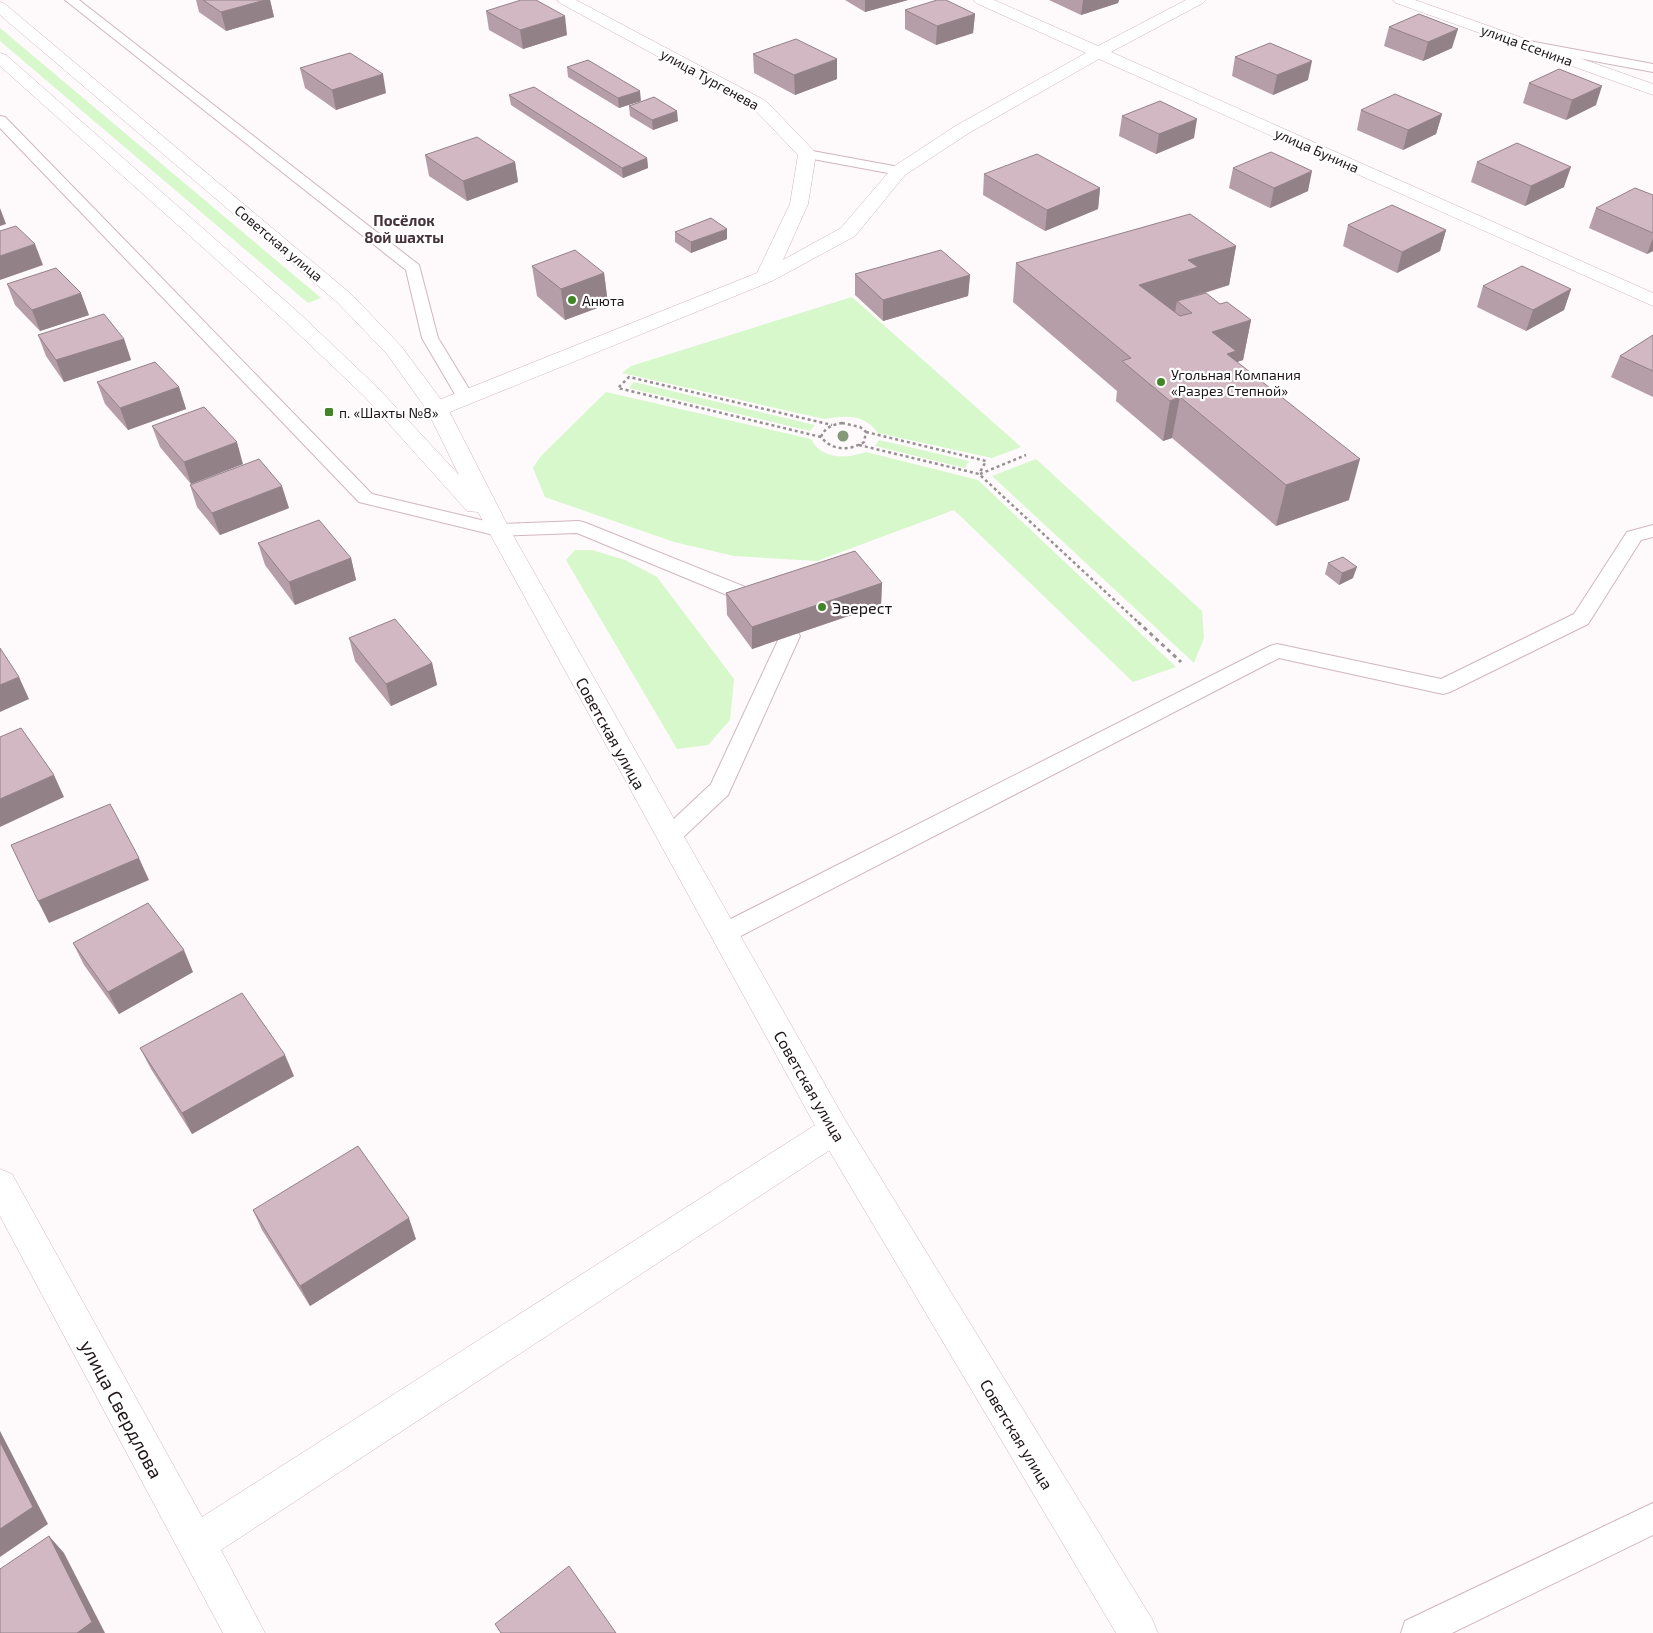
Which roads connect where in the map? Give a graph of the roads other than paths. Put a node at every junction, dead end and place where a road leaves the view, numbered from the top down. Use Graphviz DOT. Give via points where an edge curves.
graph roads {
  1 [pos="71,0"];
  2 [pos="565,0"];
  3 [pos="981,0"];
  4 [pos="1198,0"];
  5 [pos="1401,0"];
  6 [pos="0,7"];
  7 [pos="1528,45"];
  8 [pos="1097,53"];
  9 [pos="0,58"];
  10 [pos="1653,68"];
  11 [pos="1653,90"];
  12 [pos="0,120"];
  13 [pos="807,154"];
  14 [pos="899,171"];
  15 [pos="765,277"];
  16 [pos="1653,300"];
  17 [pos="465,397"];
  18 [pos="437,409"];
  19 [pos="498,530"];
  20 [pos="1653,531"];
  21 [pos="765,602"];
  22 [pos="790,636"];
  23 [pos="669,837"];
  24 [pos="723,934"];
  25 [pos="834,1130"];
  26 [pos="0,1184"];
  27 [pos="1653,1518"];
  28 [pos="195,1544"];
  29 [pos="245,1633"];
  30 [pos="1138,1633"];
  31 [pos="1417,1633"];
  1 -- 17 [label="lane" via="413,268 430,338"];
  2 -- 13 [label="street, улица Тургенева" via="760,105"];
  3 -- 8 [label="street, улица Бунина"];
  4 -- 8 [label="street"];
  5 -- 7 [label="street, улица Есенина"];
  6 -- 18 [label="street, Советская улица" via="344,298 394,350"];
  7 -- 10 [label="lane"];
  7 -- 11 [label="street, улица Есенина"];
  8 -- 14 [label="street" via="963,129"];
  8 -- 16 [label="street, улица Бунина"];
  9 -- 19 [label="street, Советская улица" via="372,393"];
  12 -- 19 [label="lane" via="366,498"];
  13 -- 14 [label="lane"];
  13 -- 15 [label="street" via="799,204"];
  14 -- 15 [label="street" via="848,232"];
  15 -- 17 [label="street"];
  17 -- 18 [label="street"];
  18 -- 19 [label="street, Советская улица"];
  19 -- 21 [label="lane" via="579,527"];
  19 -- 23 [label="street, Советская улица"];
  20 -- 24 [label="lane" via="1634,536 1581,619 1443,687 1277,651"];
  22 -- 23 [label="lane" via="720,789"];
  23 -- 24 [label="street, Советская улица"];
  24 -- 25 [label="street, Советская улица"];
  25 -- 28 [label="street"];
  25 -- 30 [label="street, Советская улица"];
  26 -- 28 [label="street, улица Свердлова"];
  27 -- 31 [label="lane"];
  28 -- 29 [label="street, улица Свердлова"];
}
